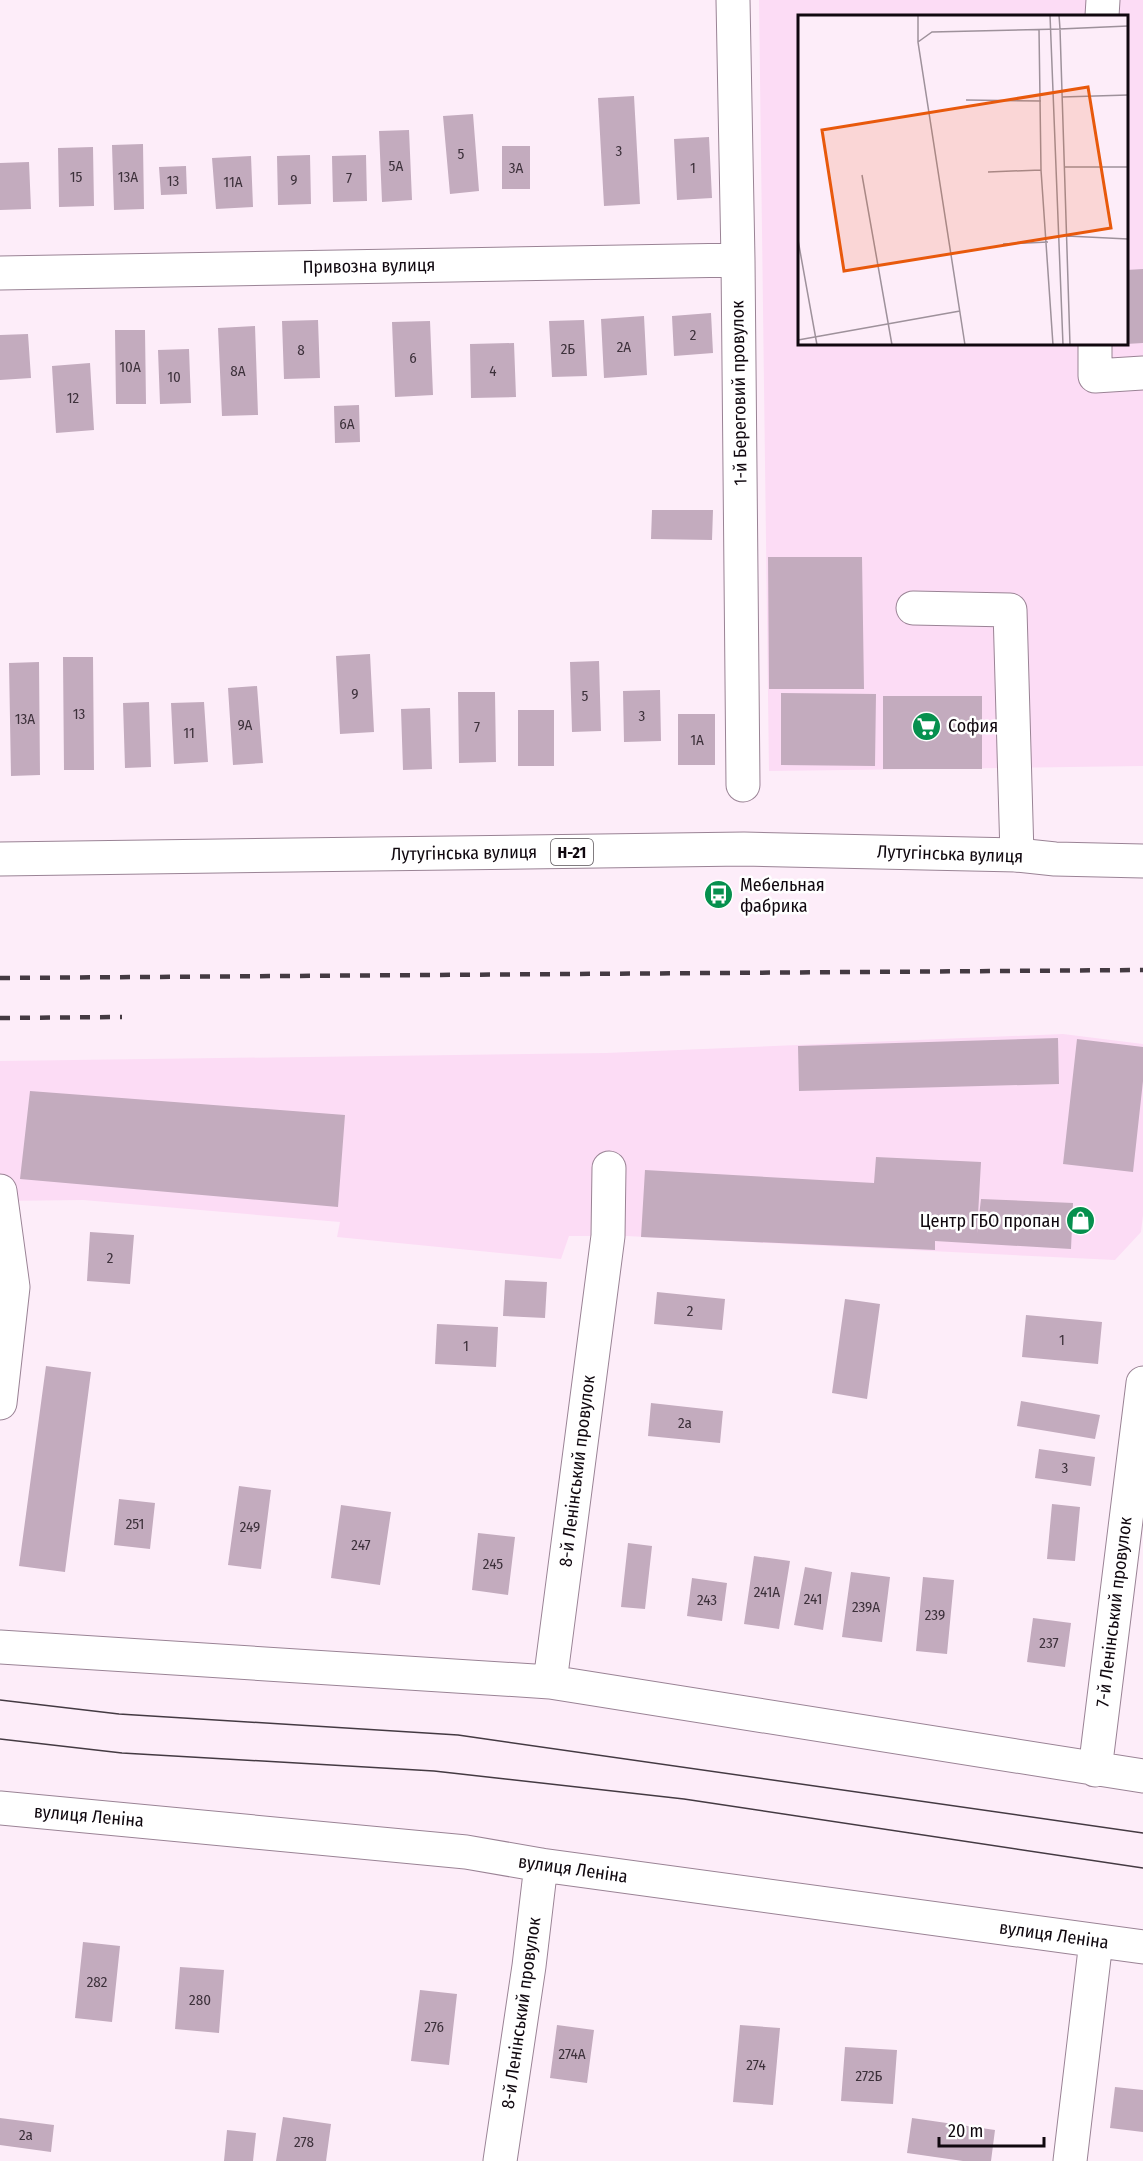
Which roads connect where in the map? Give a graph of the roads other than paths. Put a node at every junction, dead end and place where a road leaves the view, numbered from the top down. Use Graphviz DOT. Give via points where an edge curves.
graph roads {
  1 [pos="733,0"];
  2 [pos="1103,0"];
  3 [pos="1102,15"];
  4 [pos="738,260"];
  5 [pos="0,273"];
  6 [pos="1095,345"];
  7 [pos="1143,373"];
  8 [pos="913,608"];
  9 [pos="743,785"];
  10 [pos="1017,855"];
  11 [pos="0,860"];
  12 [pos="1143,861"];
  13 [pos="609,1168"];
  14 [pos="0,1191"];
  15 [pos="1143,1383"];
  16 [pos="0,1403"];
  17 [pos="0,1647"];
  18 [pos="550,1682"];
  19 [pos="1095,1770"];
  20 [pos="1143,1776"];
  21 [pos="0,1808"];
  22 [pos="541,1865"];
  23 [pos="1096,1941"];
  24 [pos="1143,1947"];
  25 [pos="500,2161"];
  26 [pos="1070,2161"];
  1 -- 4 [label="street, 1-й Береговий провулок"];
  2 -- 3 [label="street"];
  4 -- 5 [label="street, Привозна вулиця"];
  4 -- 9 [label="street, 1-й Береговий провулок"];
  6 -- 7 [label="street" via="1095,376"];
  8 -- 10 [label="street" via="1010,610"];
  10 -- 11 [label="street, Лутугінська вулиця / Н-21" via="744,849"];
  10 -- 12 [label="street, Лутугінська вулиця / Н-21"];
  13 -- 18 [label="street, 8-й Ленінський провулок" via="608,1236"];
  14 -- 16 [label="street" via="13,1287"];
  15 -- 19 [label="street, 7-й Ленінський провулок"];
  17 -- 18 [label="street"];
  18 -- 19 [label="street"];
  19 -- 20 [label="street"];
  21 -- 22 [label="street, вулиця Леніна" via="466,1852"];
  22 -- 23 [label="street, вулиця Леніна"];
  22 -- 25 [label="street, 8-й Ленінський провулок"];
  23 -- 24 [label="street, вулиця Леніна"];
  23 -- 26 [label="street"];
}
